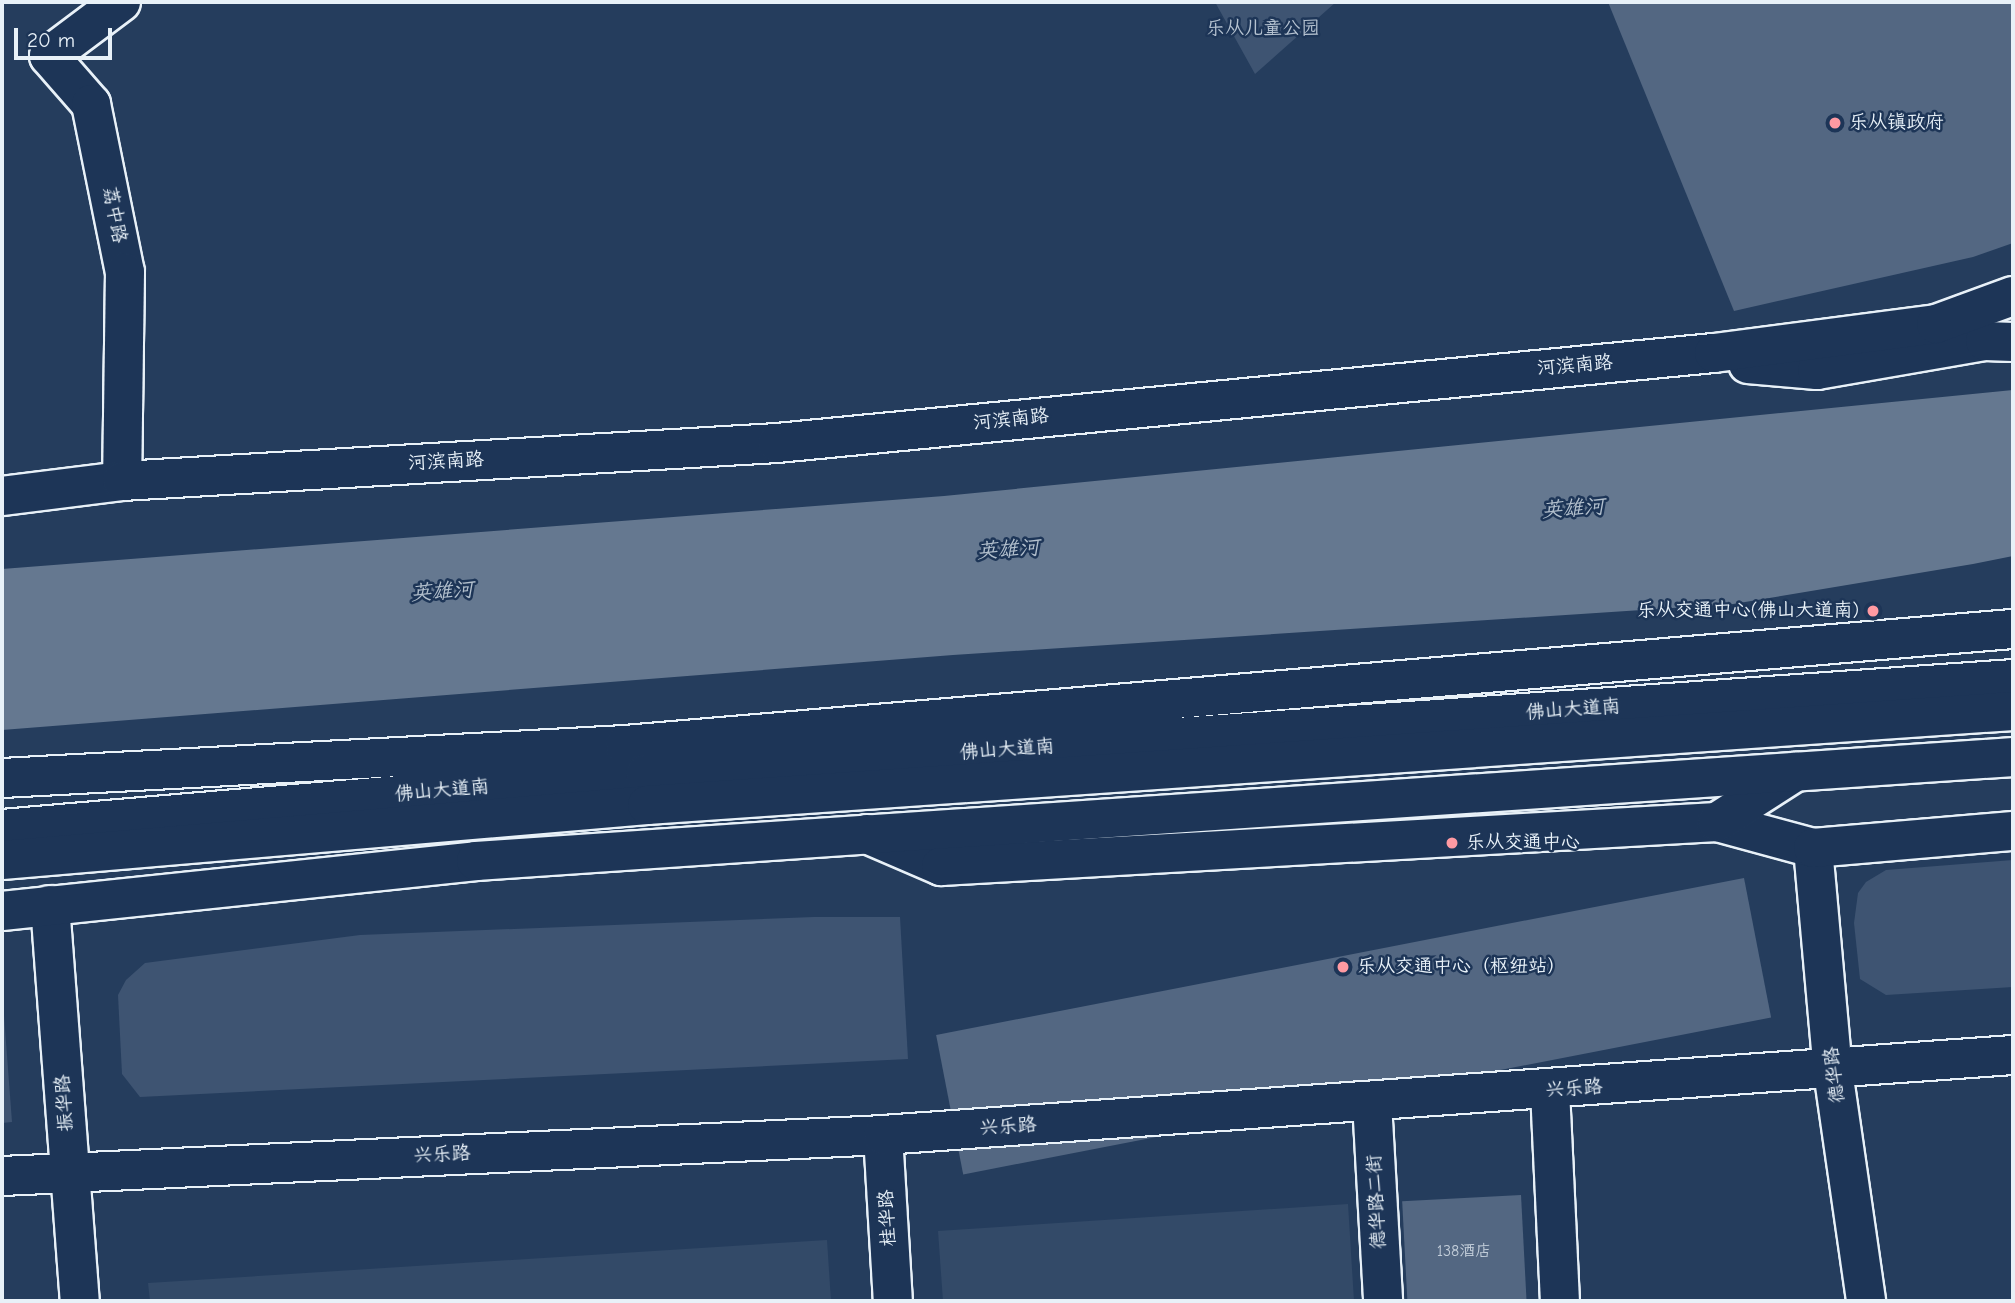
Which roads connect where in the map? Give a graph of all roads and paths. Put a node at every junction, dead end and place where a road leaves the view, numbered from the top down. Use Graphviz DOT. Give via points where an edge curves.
graph roads {
  1 [pos="121,2"];
  2 [pos="2013,296"];
  3 [pos="2013,309"];
  4 [pos="2013,321"];
  5 [pos="1936,324"];
  6 [pos="2013,342"];
  7 [pos="1662,358"];
  8 [pos="122,481"];
  9 [pos="2,496"];
  10 [pos="2013,629"];
  11 [pos="2013,679"];
  12 [pos="2013,711"];
  13 [pos="2013,757"];
  14 [pos="941,771"];
  15 [pos="1795,772"];
  16 [pos="639,775"];
  17 [pos="855,776"];
  18 [pos="2,778"];
  19 [pos="1717,822"];
  20 [pos="2,829"];
  21 [pos="2013,831"];
  22 [pos="867,834"];
  23 [pos="1813,848"];
  24 [pos="2,860"];
  25 [pos="476,861"];
  26 [pos="50,905"];
  27 [pos="2,911"];
  28 [pos="2013,1055"];
  29 [pos="1833,1071"];
  30 [pos="1550,1090"];
  31 [pos="1372,1102"];
  32 [pos="883,1135"];
  33 [pos="70,1171"];
  34 [pos="2,1176"];
  35 [pos="80,1301"];
  36 [pos="892,1301"];
  37 [pos="1383,1301"];
  38 [pos="1560,1301"];
  39 [pos="1867,1301"];
  1 -- 8 [label="main road, 荔中路" via="49,56 91,104 125,272"];
  2 -- 5 [label="main road, 河滨南路"];
  3 -- 5 [label="main road"];
  4 -- 5 [label="main road"];
  5 -- 7 [label="main road, 河滨南路"];
  6 -- 7 [label="main road" via="1985,341 1817,370"];
  7 -- 8 [label="main road, 河滨南路" via="777,443"];
  8 -- 9 [label="main road, 河滨南路"];
  10 -- 16 [label="main road"];
  11 -- 14 [label="main road, 佛山大道南"];
  12 -- 14 [label="main road, 佛山大道南"];
  13 -- 15 [label="main road"];
  14 -- 17 [label="main road, 佛山大道南"];
  15 -- 19 [label="main road"];
  15 -- 22 [label="main road"];
  16 -- 17 [label="main road, 佛山大道南"];
  16 -- 18 [label="main road"];
  16 -- 20 [label="main road, 佛山大道南"];
  16 -- 24 [label="main road, 佛山大道南"];
  17 -- 25 [label="main road"];
  19 -- 22 [label="main road" via="941,866"];
  19 -- 23 [label="main road"];
  21 -- 23 [label="main road"];
  22 -- 25 [label="main road"];
  23 -- 29 [label="main road, 德华路"];
  25 -- 26 [label="main road"];
  26 -- 27 [label="main road"];
  26 -- 33 [label="main road, 振华路"];
  28 -- 29 [label="main road, 兴乐路"];
  29 -- 30 [label="main road, 兴乐路"];
  29 -- 39 [label="main road, 德华路"];
  30 -- 31 [label="main road, 兴乐路"];
  30 -- 38 [label="main road"];
  31 -- 32 [label="main road, 兴乐路"];
  31 -- 37 [label="main road, 德华路二街"];
  32 -- 33 [label="main road, 兴乐路"];
  32 -- 36 [label="main road, 桂华路"];
  33 -- 34 [label="main road, 兴乐路"];
  33 -- 35 [label="main road, 振华路"];
}
